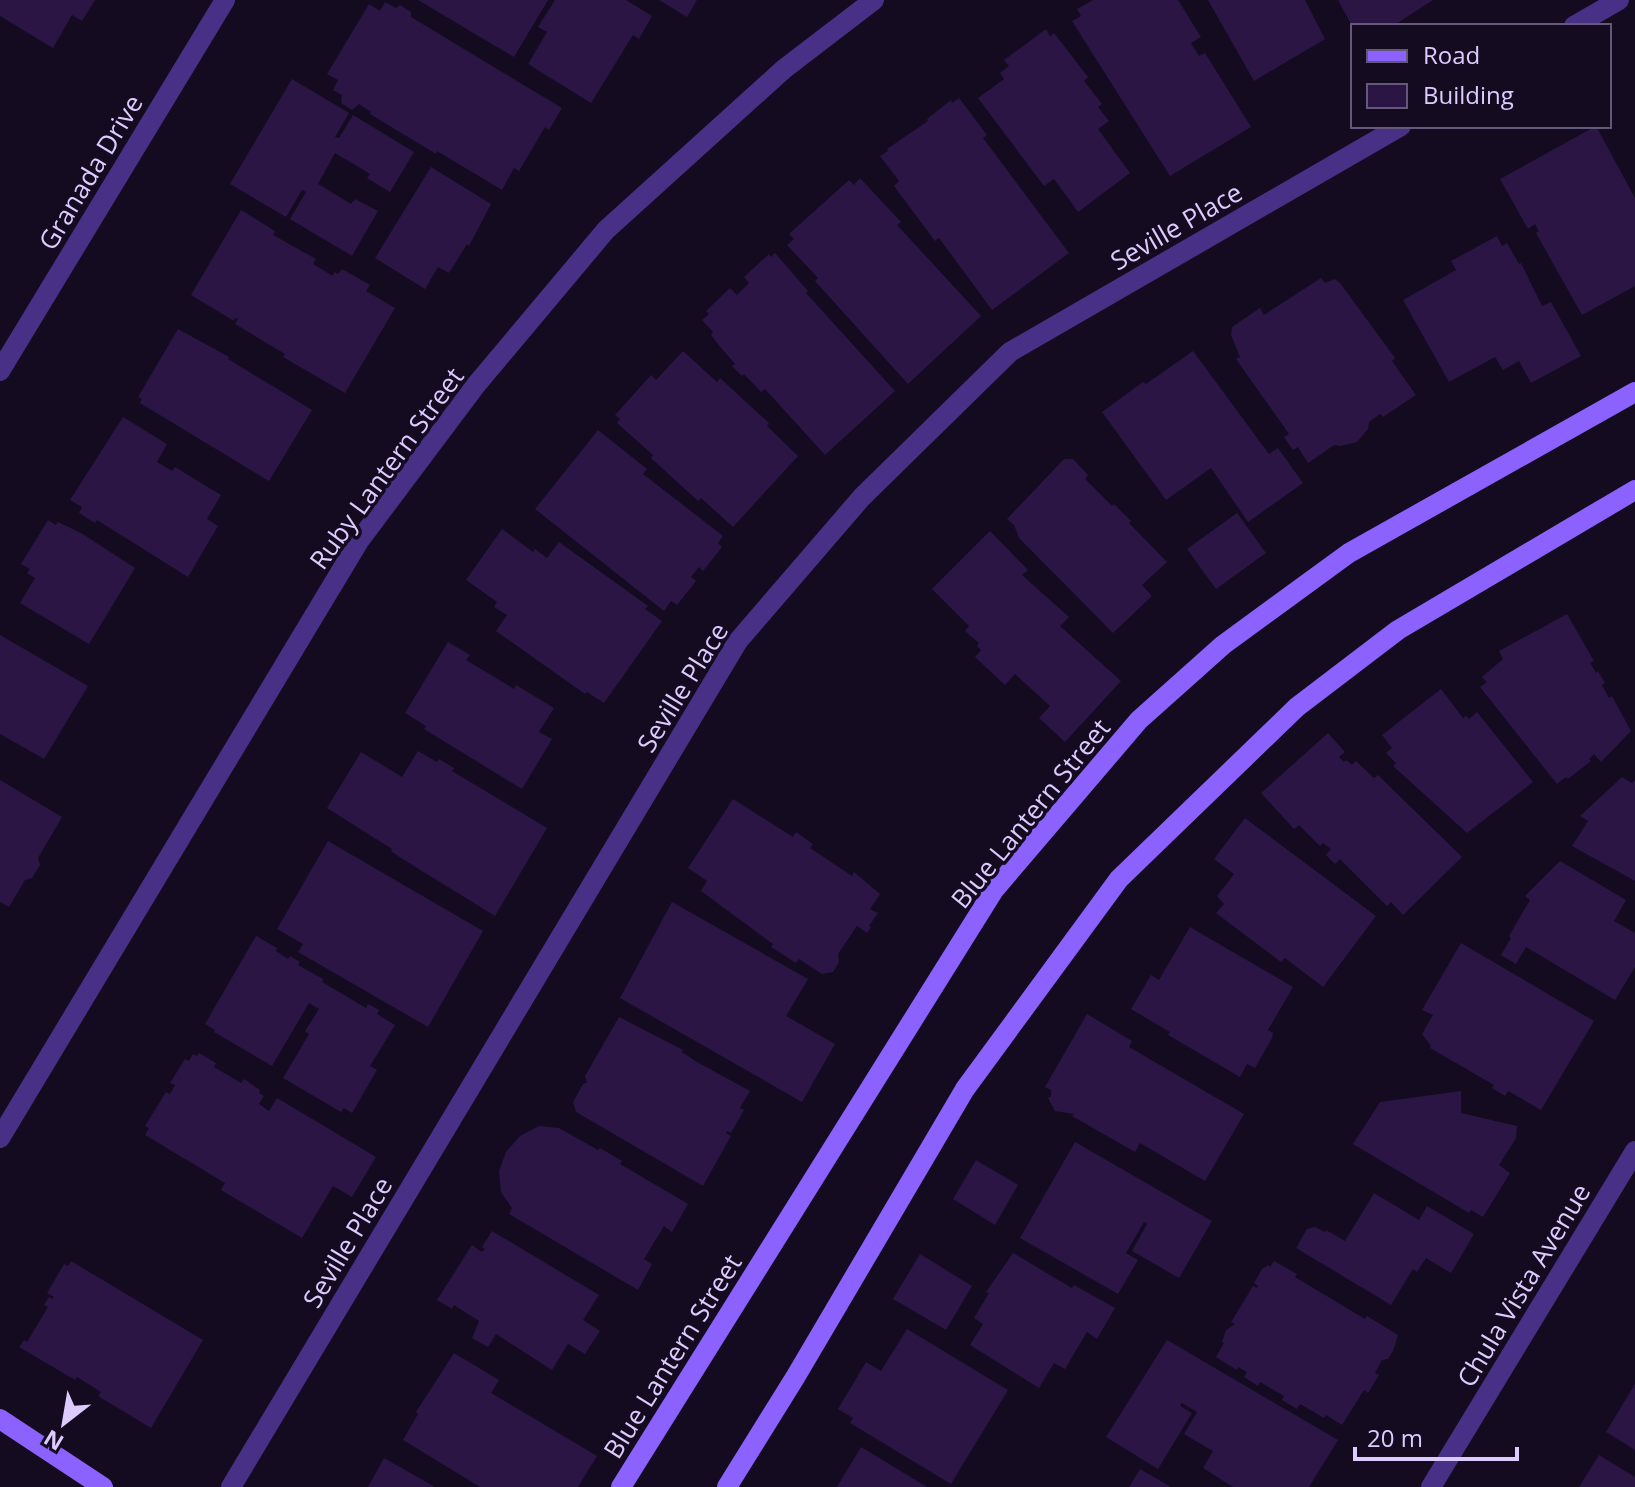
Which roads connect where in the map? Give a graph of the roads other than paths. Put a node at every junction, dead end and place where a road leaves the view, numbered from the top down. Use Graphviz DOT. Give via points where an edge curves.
graph roads {
  1 [pos="225,0"];
  2 [pos="874,0"];
  3 [pos="1619,0"];
  4 [pos="1577,24"];
  5 [pos="1398,128"];
  6 [pos="0,371"];
  7 [pos="1635,392"];
  8 [pos="1635,490"];
  9 [pos="0,1138"];
  10 [pos="1635,1151"];
  11 [pos="0,1419"];
  12 [pos="103,1487"];
  13 [pos="231,1487"];
  14 [pos="621,1487"];
  15 [pos="727,1487"];
  16 [pos="1431,1487"];
  1 -- 6 [label="street, Granada Drive"];
  2 -- 9 [label="street, Ruby Lantern Street" via="784,69 606,230 476,385 359,541"];
  3 -- 4 [label="street"];
  5 -- 13 [label="street, Seville Place" via="1010,352 862,497 738,641"];
  7 -- 14 [label="street, Blue Lantern Street" via="1349,553 1223,645 1139,720 994,890"];
  8 -- 15 [label="street" via="1398,630 1297,707 1119,879 965,1089"];
  10 -- 16 [label="street, Chula Vista Avenue"];
  11 -- 12 [label="street"];
}
